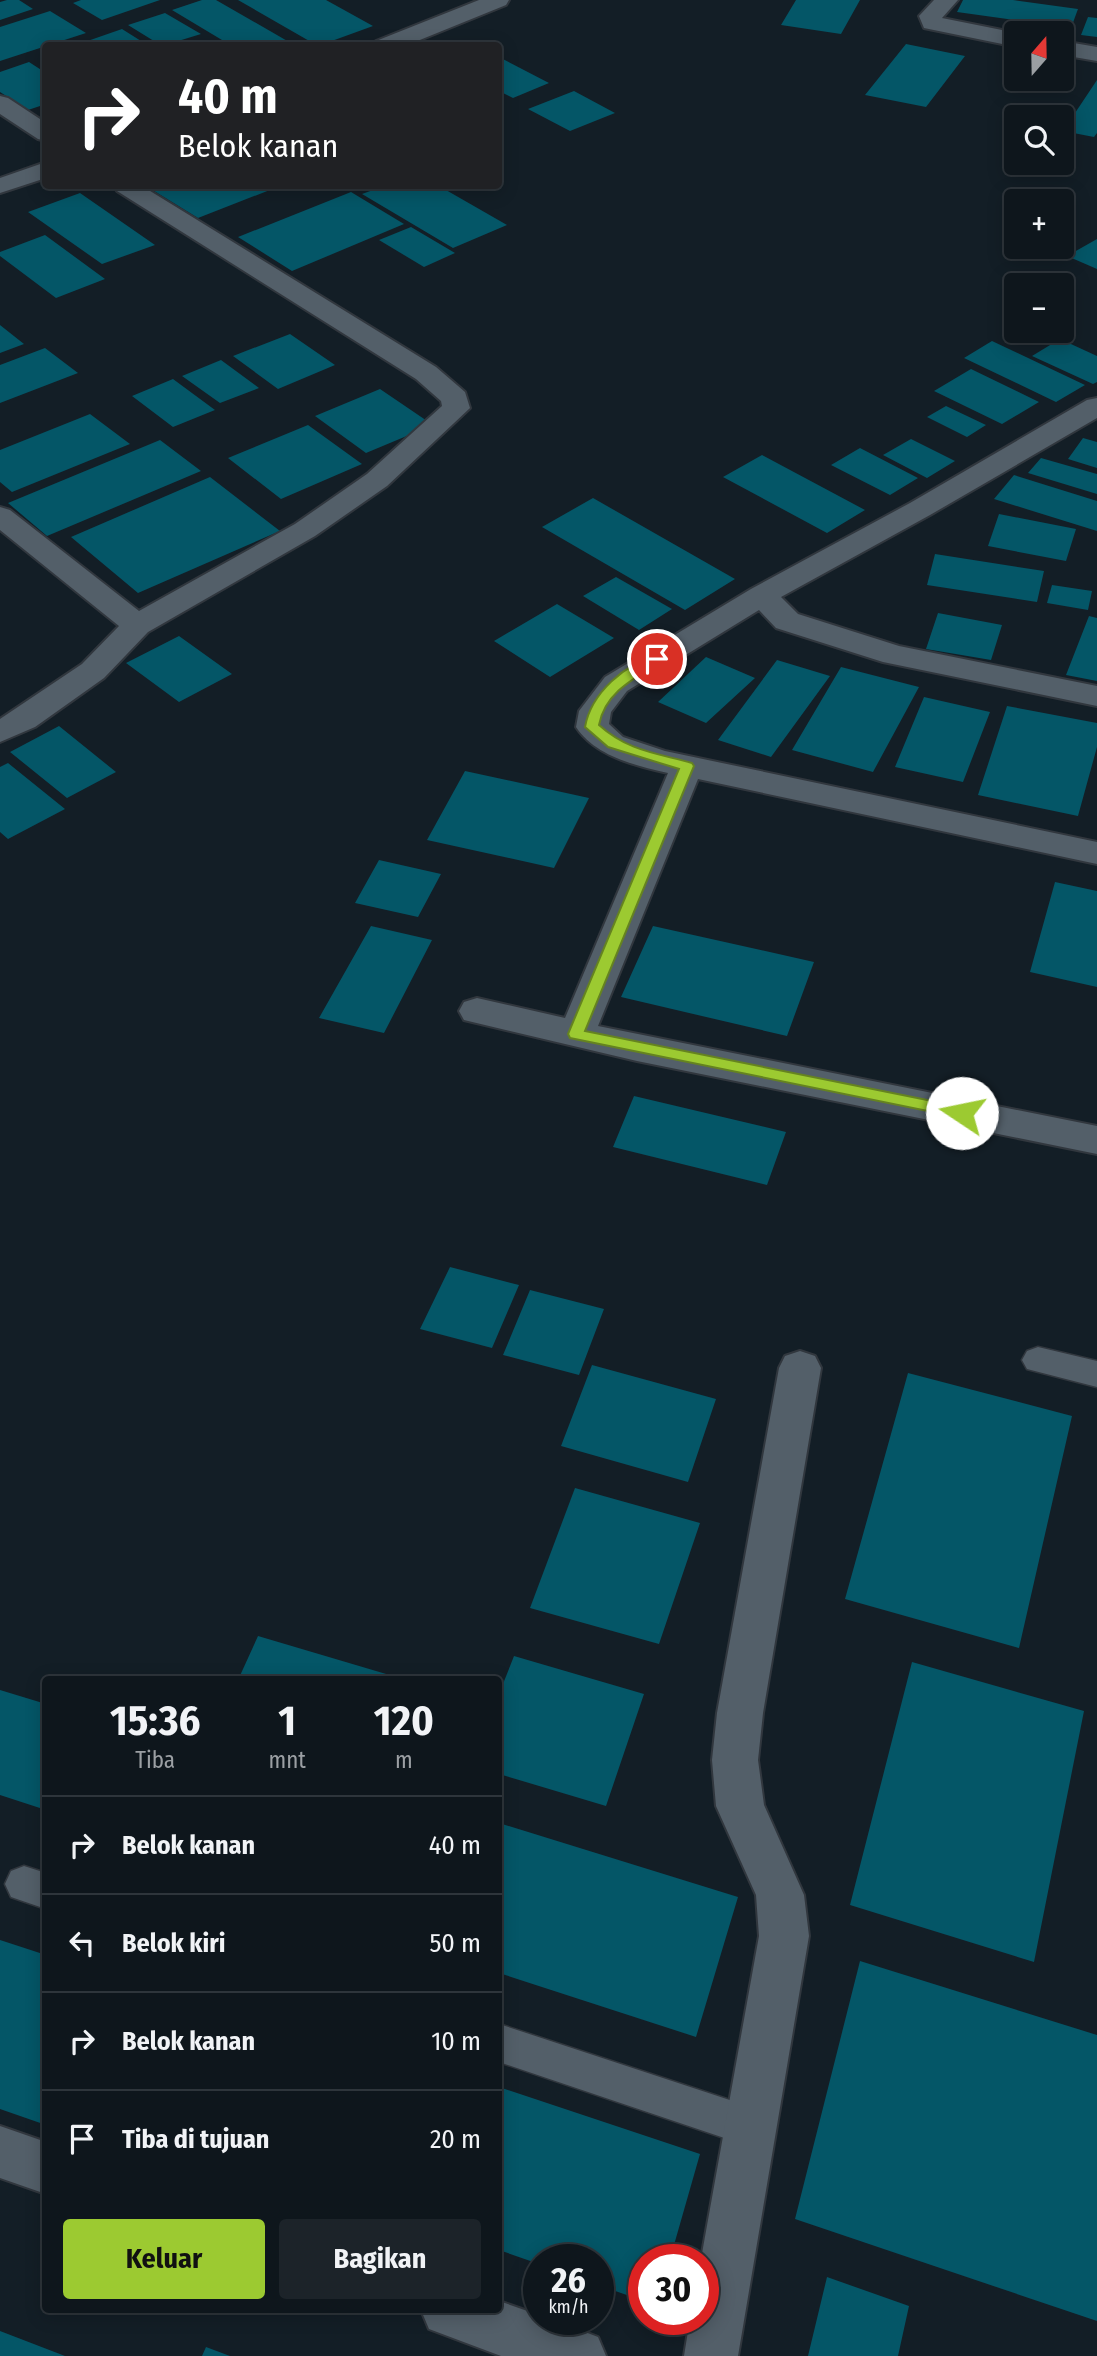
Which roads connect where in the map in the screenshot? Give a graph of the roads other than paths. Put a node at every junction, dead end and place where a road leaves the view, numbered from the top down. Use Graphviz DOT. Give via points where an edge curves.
graph roads {
  1 [pos="498,0"];
  2 [pos="947,0"];
  3 [pos="1004,37"];
  4 [pos="394,42"];
  5 [pos="1074,50"];
  6 [pos="1097,54"];
  7 [pos="0,103"];
  8 [pos="42,131"];
  9 [pos="42,170"];
  10 [pos="0,186"];
  11 [pos="131,189"];
  12 [pos="1097,405"];
  13 [pos="0,516"];
  14 [pos="762,595"];
  15 [pos="137,625"];
  16 [pos="1097,696"];
  17 [pos="0,732"];
  18 [pos="687,766"];
  19 [pos="1097,853"];
  20 [pos="477,1011"];
  21 [pos="576,1034"];
  22 [pos="1097,1139"];
  23 [pos="1038,1360"];
  24 [pos="800,1368"];
  25 [pos="1097,1374"];
  26 [pos="502,2044"];
  27 [pos="751,2127"];
  28 [pos="0,2152"];
  29 [pos="42,2167"];
  30 [pos="457,2313"];
  31 [pos="579,2356"];
  32 [pos="711,2356"];
  1 -- 4 [label="street"];
  2 -- 3 [label="street" via="930,16 932,23"];
  5 -- 6 [label="street"];
  7 -- 8 [label="street"];
  9 -- 10 [label="street"];
  11 -- 15 [label="street" via="426,373 457,403 377,480 305,530"];
  12 -- 14 [label="street"];
  13 -- 15 [label="street"];
  14 -- 16 [label="street" via="788,621 812,631 894,655"];
  14 -- 18 [label="street" via="616,684 595,711 592,727 612,744"];
  15 -- 17 [label="street" via="93,671"];
  18 -- 19 [label="street"];
  18 -- 21 [label="street"];
  20 -- 21 [label="street"];
  21 -- 22 [label="street"];
  23 -- 25 [label="lane"];
  24 -- 27 [label="street" via="735,1760 740,1806 780,1895 784,1936"];
  26 -- 27 [label="lane"];
  27 -- 32 [label="street"];
  28 -- 29 [label="street"];
  30 -- 31 [label="street"];
}
